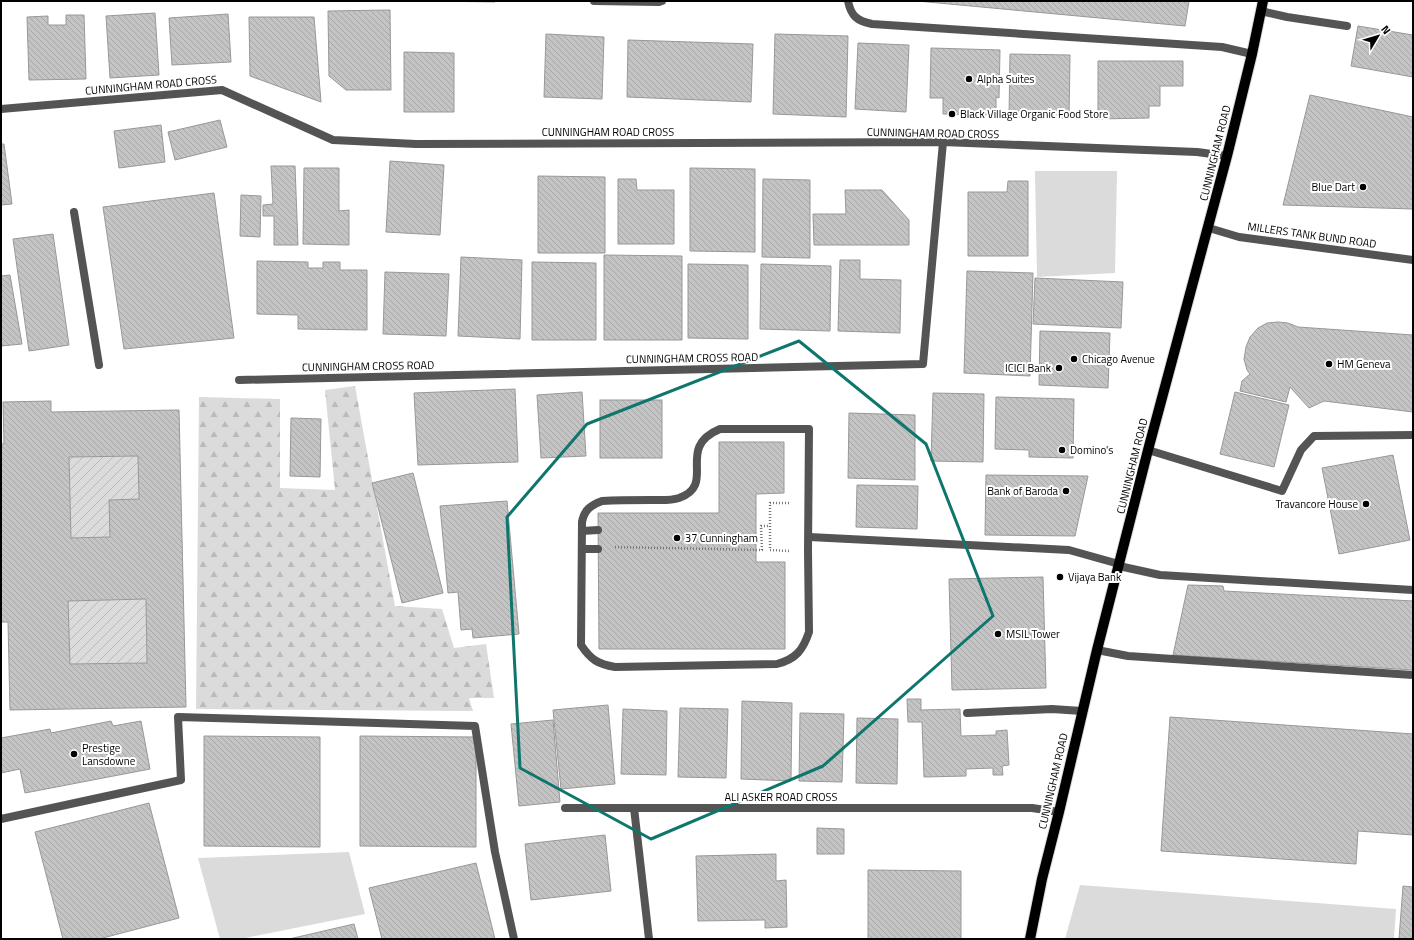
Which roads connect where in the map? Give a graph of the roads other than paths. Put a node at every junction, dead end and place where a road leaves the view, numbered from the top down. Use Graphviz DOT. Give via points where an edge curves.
graph roads {
  1 [pos="594,1"];
  2 [pos="662,1"];
  3 [pos="848,1"];
  4 [pos="1263,1"];
  5 [pos="1261,11"];
  6 [pos="1347,26"];
  7 [pos="1252,54"];
  8 [pos="1,109"];
  9 [pos="943,142"];
  10 [pos="1227,156"];
  11 [pos="74,212"];
  12 [pos="1209,228"];
  13 [pos="1413,260"];
  14 [pos="99,366"];
  15 [pos="239,380"];
  16 [pos="1413,434"];
  17 [pos="1148,450"];
  18 [pos="582,530"];
  19 [pos="598,530"];
  20 [pos="809,537"];
  21 [pos="582,549"];
  22 [pos="598,549"];
  23 [pos="1119,565"];
  24 [pos="1413,590"];
  25 [pos="1096,650"];
  26 [pos="1413,676"];
  27 [pos="1082,711"];
  28 [pos="966,713"];
  29 [pos="565,808"];
  30 [pos="634,808"];
  31 [pos="1059,812"];
  32 [pos="1,818"];
  33 [pos="514,939"];
  34 [pos="649,939"];
  35 [pos="1030,939"];
  1 -- 2 [label="street"];
  3 -- 7 [label="street" via="855,17 872,24 1222,48"];
  4 -- 5 [label="main road, CUNNINGHAM ROAD"];
  5 -- 6 [label="street"];
  5 -- 7 [label="main road, CUNNINGHAM ROAD"];
  7 -- 10 [label="main road, CUNNINGHAM ROAD"];
  8 -- 9 [label="street, CUNNINGHAM ROAD CROSS" via="222,90 333,140 416,144"];
  9 -- 10 [label="street, CUNNINGHAM ROAD CROSS" via="1197,152"];
  9 -- 15 [label="street, CUNNINGHAM CROSS ROAD" via="923,364"];
  10 -- 12 [label="main road, CUNNINGHAM ROAD"];
  11 -- 14 [label="street"];
  12 -- 13 [label="street, MILLERS TANK BUND ROAD" via="1239,237"];
  12 -- 17 [label="main road, CUNNINGHAM ROAD"];
  16 -- 17 [label="street" via="1314,436 1300,450 1282,491"];
  17 -- 23 [label="main road, CUNNINGHAM ROAD"];
  18 -- 19 [label="street"];
  18 -- 20 [label="street" via="583,516 587,510 602,501 671,499 692,489 697,481 696,453 703,439 711,433 720,429 809,429"];
  18 -- 21 [label="street"];
  20 -- 21 [label="street" via="809,632 806,643 799,653 777,664 616,667 593,660 582,645"];
  20 -- 23 [label="street" via="1069,550"];
  21 -- 22 [label="street"];
  23 -- 24 [label="street" via="1160,575"];
  23 -- 25 [label="main road, CUNNINGHAM ROAD"];
  25 -- 26 [label="street" via="1128,656"];
  25 -- 27 [label="main road, CUNNINGHAM ROAD"];
  27 -- 28 [label="street" via="1052,709"];
  27 -- 31 [label="main road, CUNNINGHAM ROAD"];
  29 -- 30 [label="street, ALI ASKER ROAD CROSS"];
  30 -- 31 [label="street, ALI ASKER ROAD CROSS" via="1032,808"];
  30 -- 34 [label="street"];
  31 -- 35 [label="main road, CUNNINGHAM ROAD"];
  32 -- 33 [label="street" via="181,780 178,717 475,726 495,852"];
}
